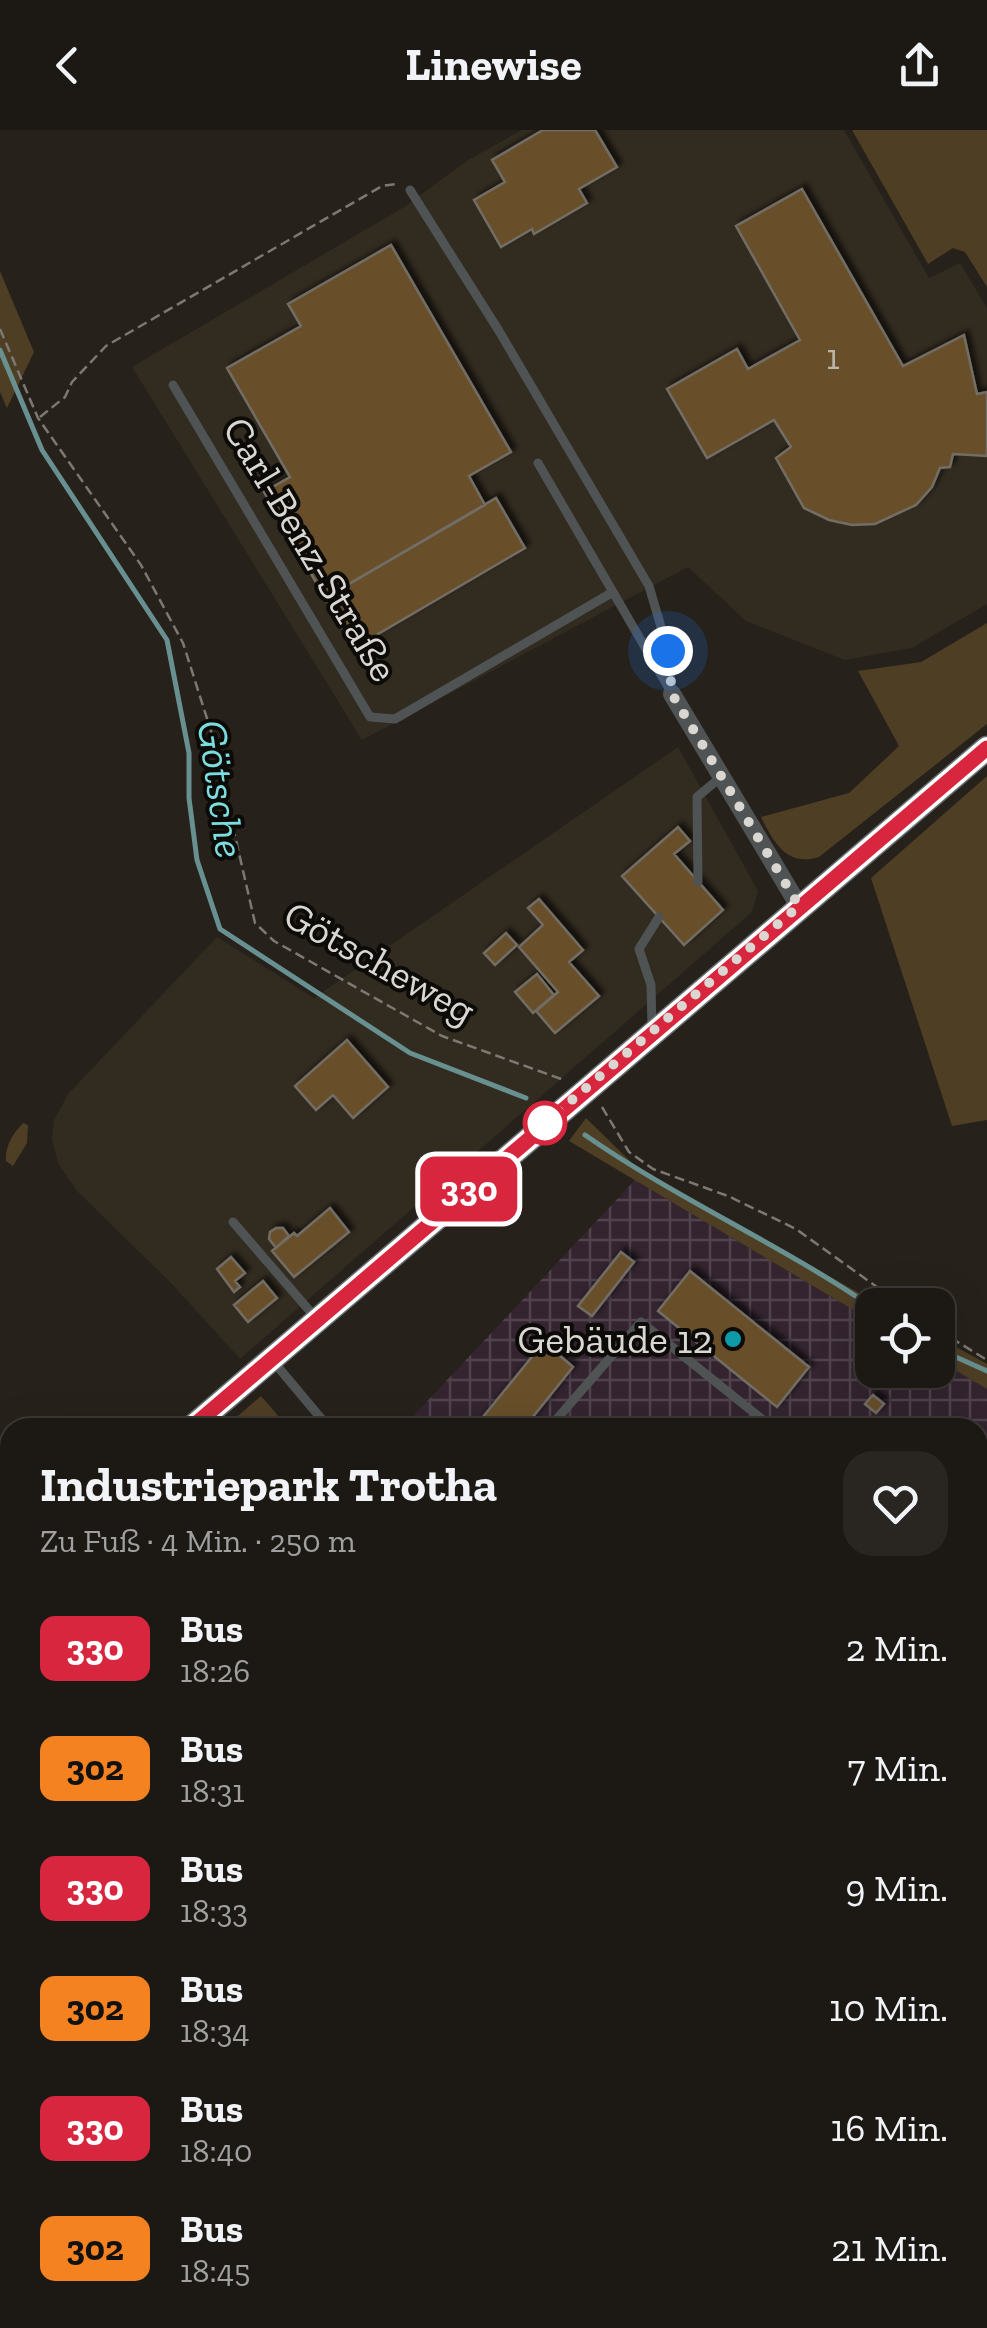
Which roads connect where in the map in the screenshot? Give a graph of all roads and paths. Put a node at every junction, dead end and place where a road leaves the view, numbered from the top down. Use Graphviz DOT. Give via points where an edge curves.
graph roads {
  1 [pos="410,190"];
  2 [pos="0,329"];
  3 [pos="172,385"];
  4 [pos="38,418"];
  5 [pos="538,463"];
  6 [pos="613,592"];
  7 [pos="672,694"];
  8 [pos="987,748"];
  9 [pos="721,777"];
  10 [pos="698,882"];
  11 [pos="799,906"];
  12 [pos="659,918"];
  13 [pos="652,1032"];
  14 [pos="590,1094"];
  15 [pos="234,1222"];
  16 [pos="878,1288"];
  17 [pos="317,1320"];
  18 [pos="955,1340"];
  19 [pos="271,1359"];
  20 [pos="987,1360"];
  21 [pos="203,1418"];
  22 [pos="321,1418"];
  23 [pos="558,1418"];
  24 [pos="761,1418"];
  1 -- 4 [label="path" via="382,186 106,346"];
  1 -- 7 [label="lane" via="649,586 668,651"];
  2 -- 4 [label="path, Götscheweg"];
  3 -- 6 [label="lane, Carl-Benz-Straße" via="370,716 395,719"];
  4 -- 14 [label="path, Götscheweg" via="141,565 183,643 255,922 274,942 442,1036 528,1064"];
  5 -- 6 [label="lane"];
  6 -- 7 [label="lane"];
  7 -- 9 [label="street"];
  8 -- 11 [label="main road"];
  9 -- 10 [label="lane" via="697,796"];
  9 -- 11 [label="street"];
  11 -- 13 [label="main road"];
  12 -- 13 [label="lane" via="638,949 651,985"];
  13 -- 14 [label="main road"];
  14 -- 16 [label="path" via="629,1152 652,1168 796,1229"];
  14 -- 17 [label="main road"];
  15 -- 17 [label="lane"];
  17 -- 19 [label="main road"];
  18 -- 20 [label="path"];
  19 -- 21 [label="main road"];
  19 -- 22 [label="lane"];
  23 -- 24 [label="lane" via="641,1322"];
}
